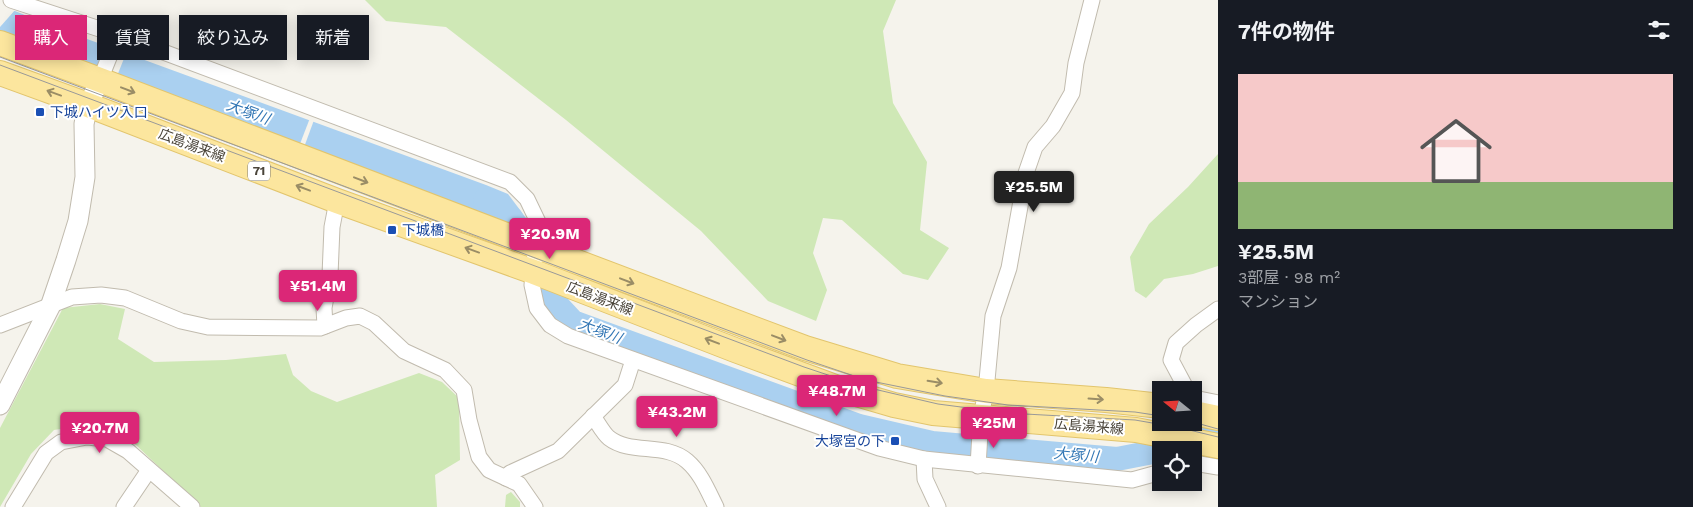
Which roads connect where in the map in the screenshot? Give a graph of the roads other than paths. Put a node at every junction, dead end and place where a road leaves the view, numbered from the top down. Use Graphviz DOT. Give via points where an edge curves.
graph roads {
  1 [pos="11,0"];
  2 [pos="1092,0"];
  3 [pos="97,32"];
  4 [pos="0,43"];
  5 [pos="169,58"];
  6 [pos="108,60"];
  7 [pos="0,73"];
  8 [pos="101,77"];
  9 [pos="88,105"];
  10 [pos="337,201"];
  11 [pos="540,243"];
  12 [pos="528,276"];
  13 [pos="50,307"];
  14 [pos="1218,309"];
  15 [pos="0,325"];
  16 [pos="326,326"];
  17 [pos="633,360"];
  18 [pos="1182,381"];
  19 [pos="986,391"];
  20 [pos="1202,400"];
  21 [pos="1218,403"];
  22 [pos="1152,405"];
  23 [pos="0,406"];
  24 [pos="1202,415"];
  25 [pos="593,416"];
  26 [pos="1218,418"];
  27 [pos="981,425"];
  28 [pos="1218,446"];
  29 [pos="924,459"];
  30 [pos="978,464"];
  31 [pos="1202,465"];
  32 [pos="1218,467"];
  33 [pos="149,470"];
  34 [pos="1152,474"];
  35 [pos="506,478"];
  36 [pos="13,507"];
  37 [pos="124,507"];
  38 [pos="192,507"];
  39 [pos="535,507"];
  40 [pos="716,507"];
  41 [pos="938,507"];
  1 -- 3 [label="street"];
  2 -- 19 [label="street" via="1076,62 1072,93 1036,147 1026,173 1009,268 993,316"];
  4 -- 8 [label="main road, 広島湯来線 / 71"];
  5 -- 11 [label="street" via="510,182 527,199 538,222"];
  6 -- 8 [label="street"];
  9 -- 7 [label="main road, 広島湯来線 / 71, one-way"];
  8 -- 9 [label="street"];
  8 -- 11 [label="main road, 広島湯来線 / 71, one-way" via="500,232"];
  10 -- 9 [label="main road, 広島湯来線 / 71, one-way"];
  9 -- 13 [label="street" via="84,124 85,177 78,221"];
  12 -- 10 [label="main road, 広島湯来線 / 71, one-way"];
  10 -- 16 [label="street" via="324,308"];
  11 -- 12 [label="street"];
  11 -- 19 [label="main road, 広島湯来線 / 71, one-way" via="805,348 897,376"];
  12 -- 17 [label="street" via="538,308 550,325 568,336"];
  27 -- 12 [label="main road, 広島湯来線 / 71, one-way" via="846,391 568,285"];
  13 -- 15 [label="street"];
  13 -- 16 [label="street" via="72,297 100,295 125,298 181,321 208,327"];
  13 -- 23 [label="street"];
  14 -- 18 [label="street" via="1176,343 1171,360"];
  16 -- 35 [label="street" via="360,316 374,323 404,351 446,370 464,390 478,458 489,470"];
  17 -- 25 [label="street" via="625,385"];
  17 -- 29 [label="street" via="878,448"];
  19 -- 22 [label="main road, 広島湯来線 / 71, one-way"];
  19 -- 27 [label="street"];
  20 -- 21 [label="street"];
  24 -- 26 [label="main road"];
  25 -- 35 [label="street" via="558,451 510,473"];
  25 -- 40 [label="street" via="609,438 624,445 672,452 686,460 700,475"];
  27 -- 28 [label="main road, 広島湯来線 / 71" via="1109,427"];
  27 -- 30 [label="street"];
  29 -- 30 [label="street"];
  29 -- 41 [label="street" via="924,479"];
  30 -- 34 [label="street" via="1132,480"];
  31 -- 32 [label="street"];
  33 -- 36 [label="street" via="107,440 87,437 61,442 46,453"];
  33 -- 37 [label="street"];
  33 -- 38 [label="street"];
  35 -- 39 [label="street" via="519,484"];
}
